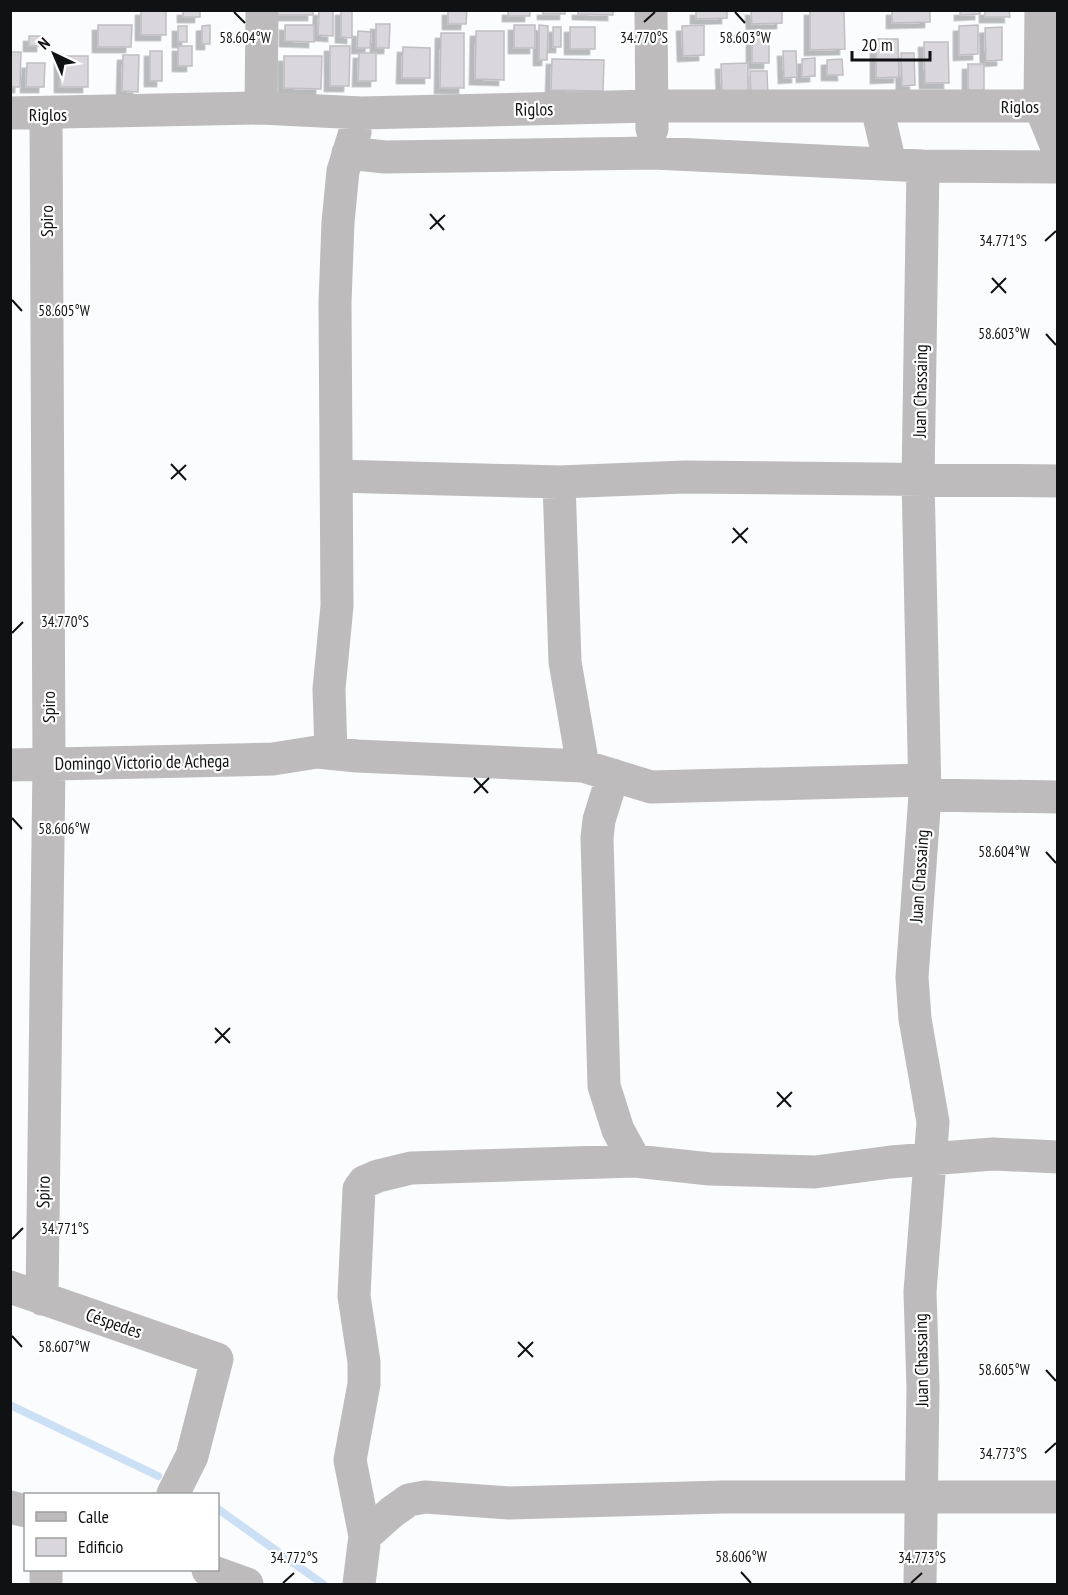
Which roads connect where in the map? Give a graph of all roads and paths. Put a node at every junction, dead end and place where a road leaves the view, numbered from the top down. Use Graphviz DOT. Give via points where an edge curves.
graph roads {
  1 [pos="262,10"];
  2 [pos="651,10"];
  3 [pos="1041,10"];
  4 [pos="651,106"];
  5 [pos="1049,106"];
  6 [pos="878,107"];
  7 [pos="261,108"];
  8 [pos="10,113"];
  9 [pos="361,113"];
  10 [pos="46,114"];
  11 [pos="1058,150"];
  12 [pos="348,153"];
  13 [pos="653,153"];
  14 [pos="890,164"];
  15 [pos="923,166"];
  16 [pos="1058,167"];
  17 [pos="336,476"];
  18 [pos="918,480"];
  19 [pos="1058,481"];
  20 [pos="559,482"];
  21 [pos="331,753"];
  22 [pos="10,765"];
  23 [pos="49,765"];
  24 [pos="598,770"];
  25 [pos="924,788"];
  26 [pos="1058,797"];
  27 [pos="1058,1157"];
  28 [pos="932,1158"];
  29 [pos="635,1161"];
  30 [pos="10,1287"];
  31 [pos="42,1299"];
  32 [pos="174,1493"];
  33 [pos="1058,1497"];
  34 [pos="920,1499"];
  35 [pos="365,1536"];
  36 [pos="213,1571"];
  37 [pos="247,1584"];
  38 [pos="359,1584"];
  39 [pos="920,1584"];
  1 -- 7 [label="street"];
  2 -- 4 [label="street"];
  3 -- 5 [label="street"];
  4 -- 6 [label="street, Riglos"];
  4 -- 9 [label="street, Riglos"];
  4 -- 13 [label="street"];
  5 -- 6 [label="street, Riglos"];
  5 -- 11 [label="street"];
  6 -- 14 [label="street"];
  7 -- 9 [label="street, Riglos"];
  7 -- 10 [label="street, Riglos"];
  8 -- 10 [label="street, Riglos"];
  9 -- 12 [label="street"];
  10 -- 23 [label="street, Spiro"];
  12 -- 13 [label="street" via="385,157"];
  12 -- 17 [label="street" via="338,222"];
  13 -- 14 [label="street"];
  14 -- 15 [label="street"];
  15 -- 16 [label="street"];
  15 -- 18 [label="street, Juan Chassaing"];
  17 -- 20 [label="street"];
  17 -- 21 [label="street" via="337,606 329,689"];
  18 -- 19 [label="street"];
  18 -- 20 [label="street" via="685,477"];
  18 -- 25 [label="street, Juan Chassaing"];
  20 -- 24 [label="street" via="565,662"];
  21 -- 23 [label="street, Domingo Victorio de Achega" via="273,759"];
  21 -- 24 [label="street, Domingo Victorio de Achega"];
  22 -- 23 [label="street, Domingo Victorio de Achega"];
  23 -- 31 [label="street, Spiro"];
  24 -- 25 [label="street, Domingo Victorio de Achega" via="651,787"];
  24 -- 29 [label="street" via="604,1086 618,1131"];
  25 -- 26 [label="street, Domingo Victorio de Achega"];
  25 -- 28 [label="street, Juan Chassaing" via="912,977 915,1019 933,1122"];
  27 -- 28 [label="street" via="993,1154"];
  28 -- 29 [label="street" via="795,1172 710,1170"];
  28 -- 34 [label="street, Juan Chassaing" via="920,1292"];
  29 -- 35 [label="street" via="411,1168 364,1182 359,1189 354,1256 354,1296 364,1383 350,1460"];
  30 -- 31 [label="street, Céspedes"];
  31 -- 32 [label="street, Céspedes" via="217,1359 192,1456"];
  33 -- 34 [label="street"];
  34 -- 35 [label="street" via="723,1497 509,1503 425,1497 409,1500"];
  34 -- 39 [label="street, Juan Chassaing"];
  35 -- 38 [label="street"];
  36 -- 37 [label="street"];
}
